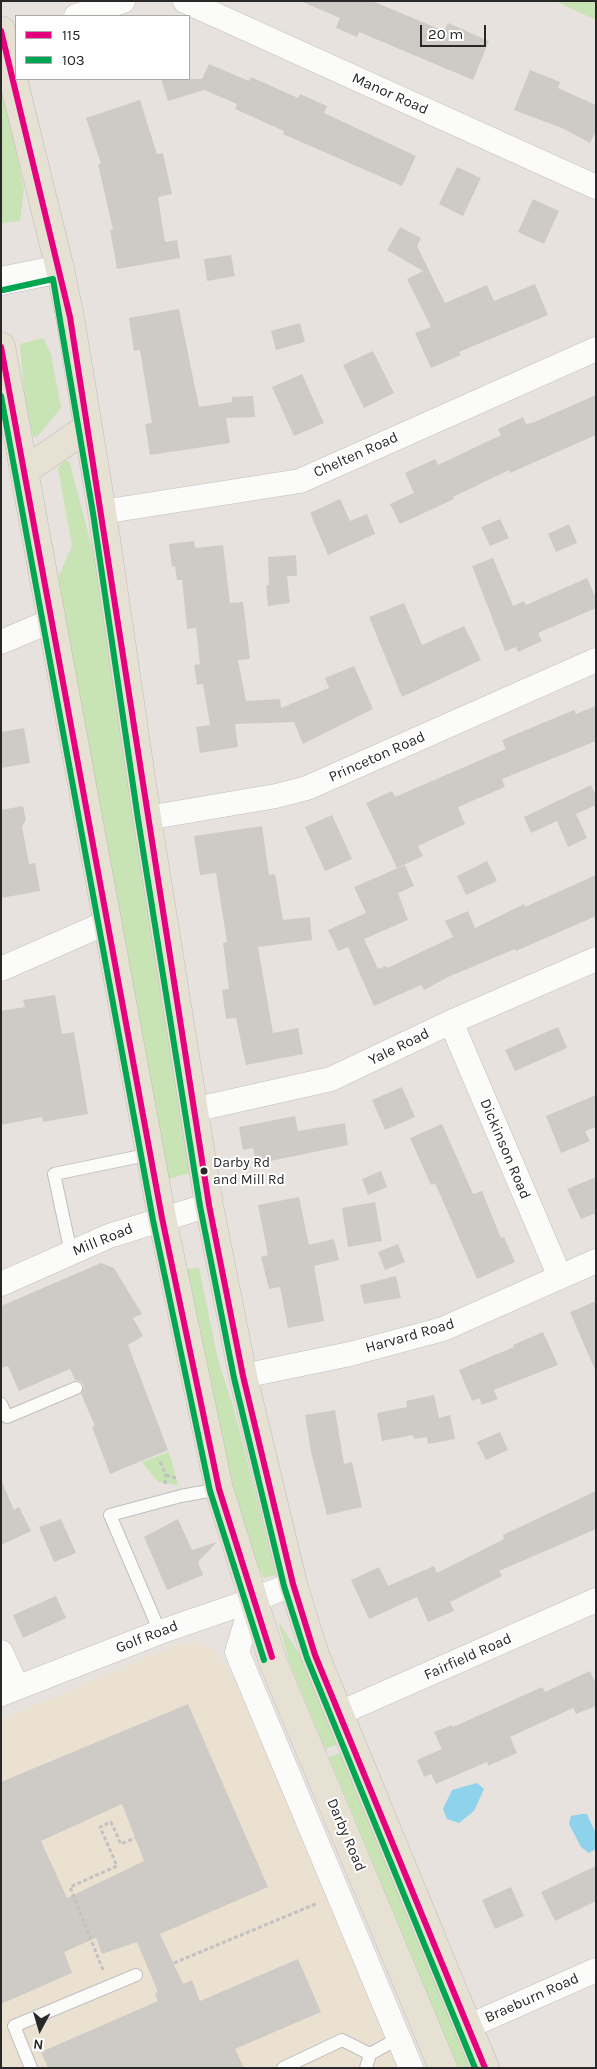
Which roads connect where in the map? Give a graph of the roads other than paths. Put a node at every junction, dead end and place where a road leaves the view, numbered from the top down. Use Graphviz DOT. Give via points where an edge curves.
graph roads {
  1 [pos="123,1"];
  2 [pos="185,1"];
  3 [pos="79,15"];
  4 [pos="5,37"];
  5 [pos="15,79"];
  6 [pos="15,80"];
  7 [pos="596,187"];
  8 [pos="60,269"];
  9 [pos="1,282"];
  10 [pos="1,346"];
  11 [pos="596,350"];
  12 [pos="87,428"];
  13 [pos="10,437"];
  14 [pos="24,472"];
  15 [pos="102,512"];
  16 [pos="52,620"];
  17 [pos="1,642"];
  18 [pos="596,660"];
  19 [pos="147,818"];
  20 [pos="108,922"];
  21 [pos="596,959"];
  22 [pos="1,969"];
  23 [pos="451,1022"];
  24 [pos="193,1110"];
  25 [pos="151,1154"];
  26 [pos="209,1205"];
  27 [pos="162,1218"];
  28 [pos="72,1253"];
  29 [pos="596,1261"];
  30 [pos="560,1277"];
  31 [pos="1,1284"];
  32 [pos="244,1376"];
  33 [pos="76,1388"];
  34 [pos="1,1404"];
  35 [pos="219,1490"];
  36 [pos="293,1584"];
  37 [pos="253,1600"];
  38 [pos="596,1600"];
  39 [pos="160,1632"];
  40 [pos="1,1652"];
  41 [pos="9,1691"];
  42 [pos="340,1713"];
  43 [pos="596,1970"];
  44 [pos="136,1975"];
  45 [pos="467,2027"];
  46 [pos="399,2038"];
  47 [pos="370,2054"];
  48 [pos="32,2068"];
  49 [pos="283,2068"];
  50 [pos="366,2068"];
  51 [pos="411,2068"];
  52 [pos="443,2068"];
  53 [pos="485,2068"];
  1 -- 3 [label="street"];
  2 -- 7 [label="street, Manor Road"];
  4 -- 5 [label="main road"];
  6 -- 8 [label="main road"];
  8 -- 9 [label="street"];
  8 -- 12 [label="main road"];
  10 -- 13 [label="main road, Darby Road"];
  11 -- 15 [label="street, Chelten Road" via="300,481"];
  12 -- 14 [label="main road"];
  12 -- 15 [label="main road"];
  13 -- 14 [label="main road, Darby Road"];
  14 -- 16 [label="main road, Darby Road"];
  15 -- 19 [label="main road"];
  16 -- 17 [label="street"];
  16 -- 20 [label="main road, Darby Road"];
  18 -- 19 [label="street, Princeton Road" via="307,788"];
  19 -- 24 [label="main road"];
  20 -- 22 [label="street"];
  20 -- 25 [label="main road, Darby Road"];
  21 -- 23 [label="street, Yale Road"];
  23 -- 24 [label="street, Yale Road" via="331,1079"];
  23 -- 30 [label="street, Dickinson Road"];
  24 -- 26 [label="main road"];
  25 -- 27 [label="main road, Darby Road"];
  25 -- 28 [label="lane" via="54,1174"];
  26 -- 27 [label="street, Mill Road"];
  26 -- 32 [label="main road"];
  27 -- 28 [label="street, Mill Road"];
  27 -- 35 [label="main road, Darby Road"];
  28 -- 31 [label="street, Mill Road"];
  29 -- 30 [label="street, Harvard Road"];
  30 -- 32 [label="street, Harvard Road" via="443,1329 350,1354"];
  32 -- 36 [label="main road"];
  33 -- 34 [label="lane" via="7,1417"];
  35 -- 37 [label="main road, Darby Road"];
  35 -- 39 [label="lane" via="181,1496 110,1515"];
  36 -- 37 [label="street, Golf Road"];
  36 -- 42 [label="main road" via="315,1655"];
  37 -- 39 [label="street, Golf Road"];
  37 -- 46 [label="street, Darby Road" via="237,1652"];
  37 -- 52 [label="main road, Darby Road" via="273,1662"];
  38 -- 42 [label="street, Fairfield Road"];
  39 -- 41 [label="street, Golf Road"];
  40 -- 41 [label="street"];
  42 -- 45 [label="main road"];
  43 -- 45 [label="street, Braeburn Road"];
  44 -- 48 [label="lane" via="14,2026"];
  45 -- 53 [label="main road"];
  46 -- 47 [label="lane"];
  46 -- 51 [label="street, Darby Road"];
  47 -- 49 [label="lane" via="342,2040"];
  47 -- 50 [label="lane"];
}
